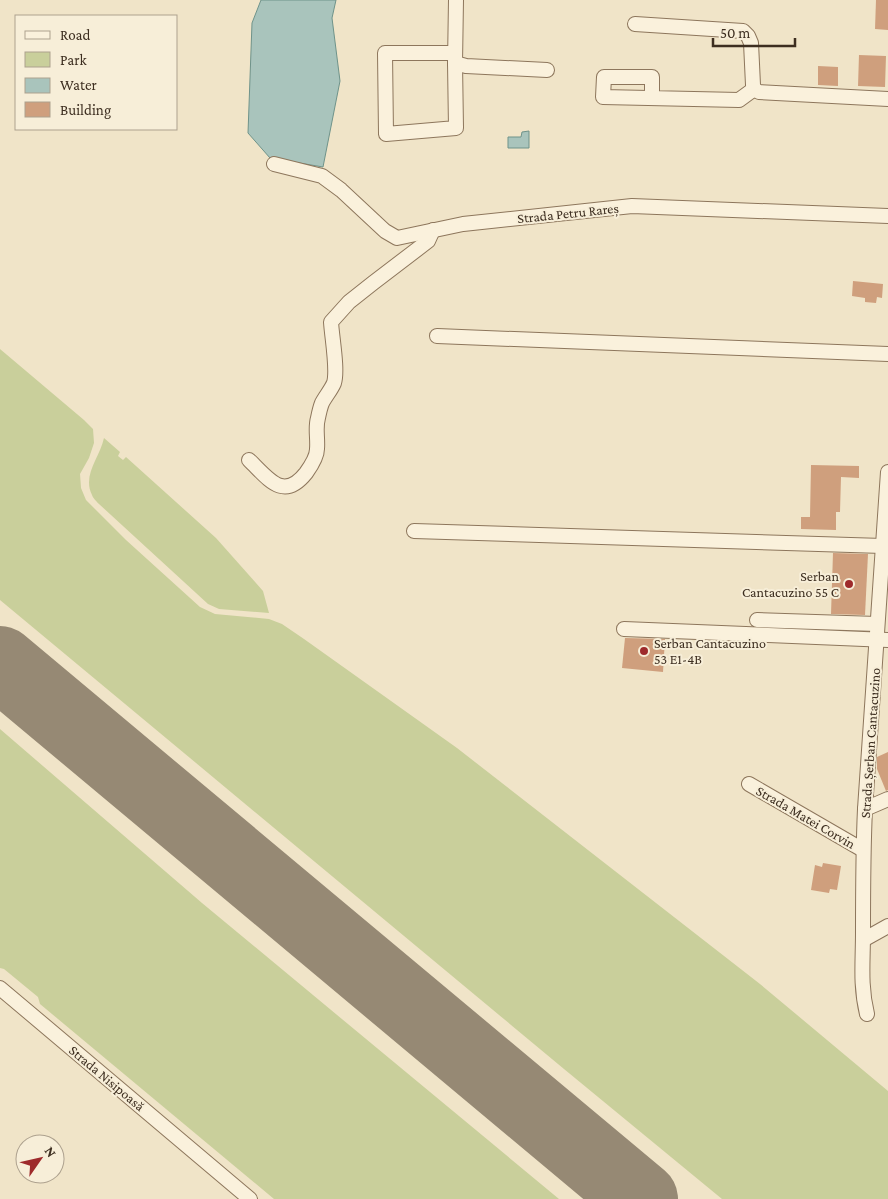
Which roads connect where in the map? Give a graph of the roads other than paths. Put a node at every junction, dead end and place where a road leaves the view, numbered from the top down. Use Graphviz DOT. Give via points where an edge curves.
graph roads {
  1 [pos="456,0"];
  2 [pos="635,24"];
  3 [pos="455,58"];
  4 [pos="547,70"];
  5 [pos="754,89"];
  6 [pos="652,98"];
  7 [pos="888,99"];
  8 [pos="274,164"];
  9 [pos="888,216"];
  10 [pos="433,230"];
  11 [pos="437,336"];
  12 [pos="885,354"];
  13 [pos="249,460"];
  14 [pos="888,472"];
  15 [pos="414,531"];
  16 [pos="883,546"];
  17 [pos="757,620"];
  18 [pos="878,624"];
  19 [pos="624,629"];
  20 [pos="882,640"];
  21 [pos="749,784"];
  22 [pos="888,798"];
  23 [pos="865,809"];
  24 [pos="864,850"];
  25 [pos="888,926"];
  26 [pos="863,940"];
  27 [pos="0,988"];
  28 [pos="867,1014"];
  29 [pos="250,1199"];
  1 -- 3 [label="street"];
  2 -- 5 [label="street" via="742,31 751,43"];
  3 -- 3 [label="street" via="385,53 386,134 456,128"];
  3 -- 4 [label="street" via="466,66"];
  5 -- 6 [label="street" via="739,100"];
  5 -- 7 [label="street" via="759,92"];
  8 -- 10 [label="street, Strada Petru Rareș" via="322,176 397,238"];
  9 -- 10 [label="street, Strada Petru Rareș" via="632,206"];
  10 -- 13 [label="street" via="428,241 349,302 331,322 336,373 317,419 317,450 311,467 292,486 283,487"];
  11 -- 12 [label="street"];
  14 -- 16 [label="street, Strada Șerban Cantacuzino"];
  15 -- 16 [label="street"];
  16 -- 18 [label="street, Strada Șerban Cantacuzino"];
  17 -- 18 [label="street"];
  18 -- 20 [label="street, Strada Șerban Cantacuzino"];
  19 -- 20 [label="street"];
  20 -- 23 [label="street, Strada Șerban Cantacuzino"];
  21 -- 24 [label="street, Strada Matei Corvin"];
  22 -- 23 [label="street"];
  23 -- 24 [label="street, Strada Șerban Cantacuzino"];
  24 -- 26 [label="street, Strada Șerban Cantacuzino"];
  25 -- 26 [label="street"];
  26 -- 28 [label="street, Strada Șerban Cantacuzino" via="862,990"];
  27 -- 29 [label="street, Strada Nisipoasă"];
}
